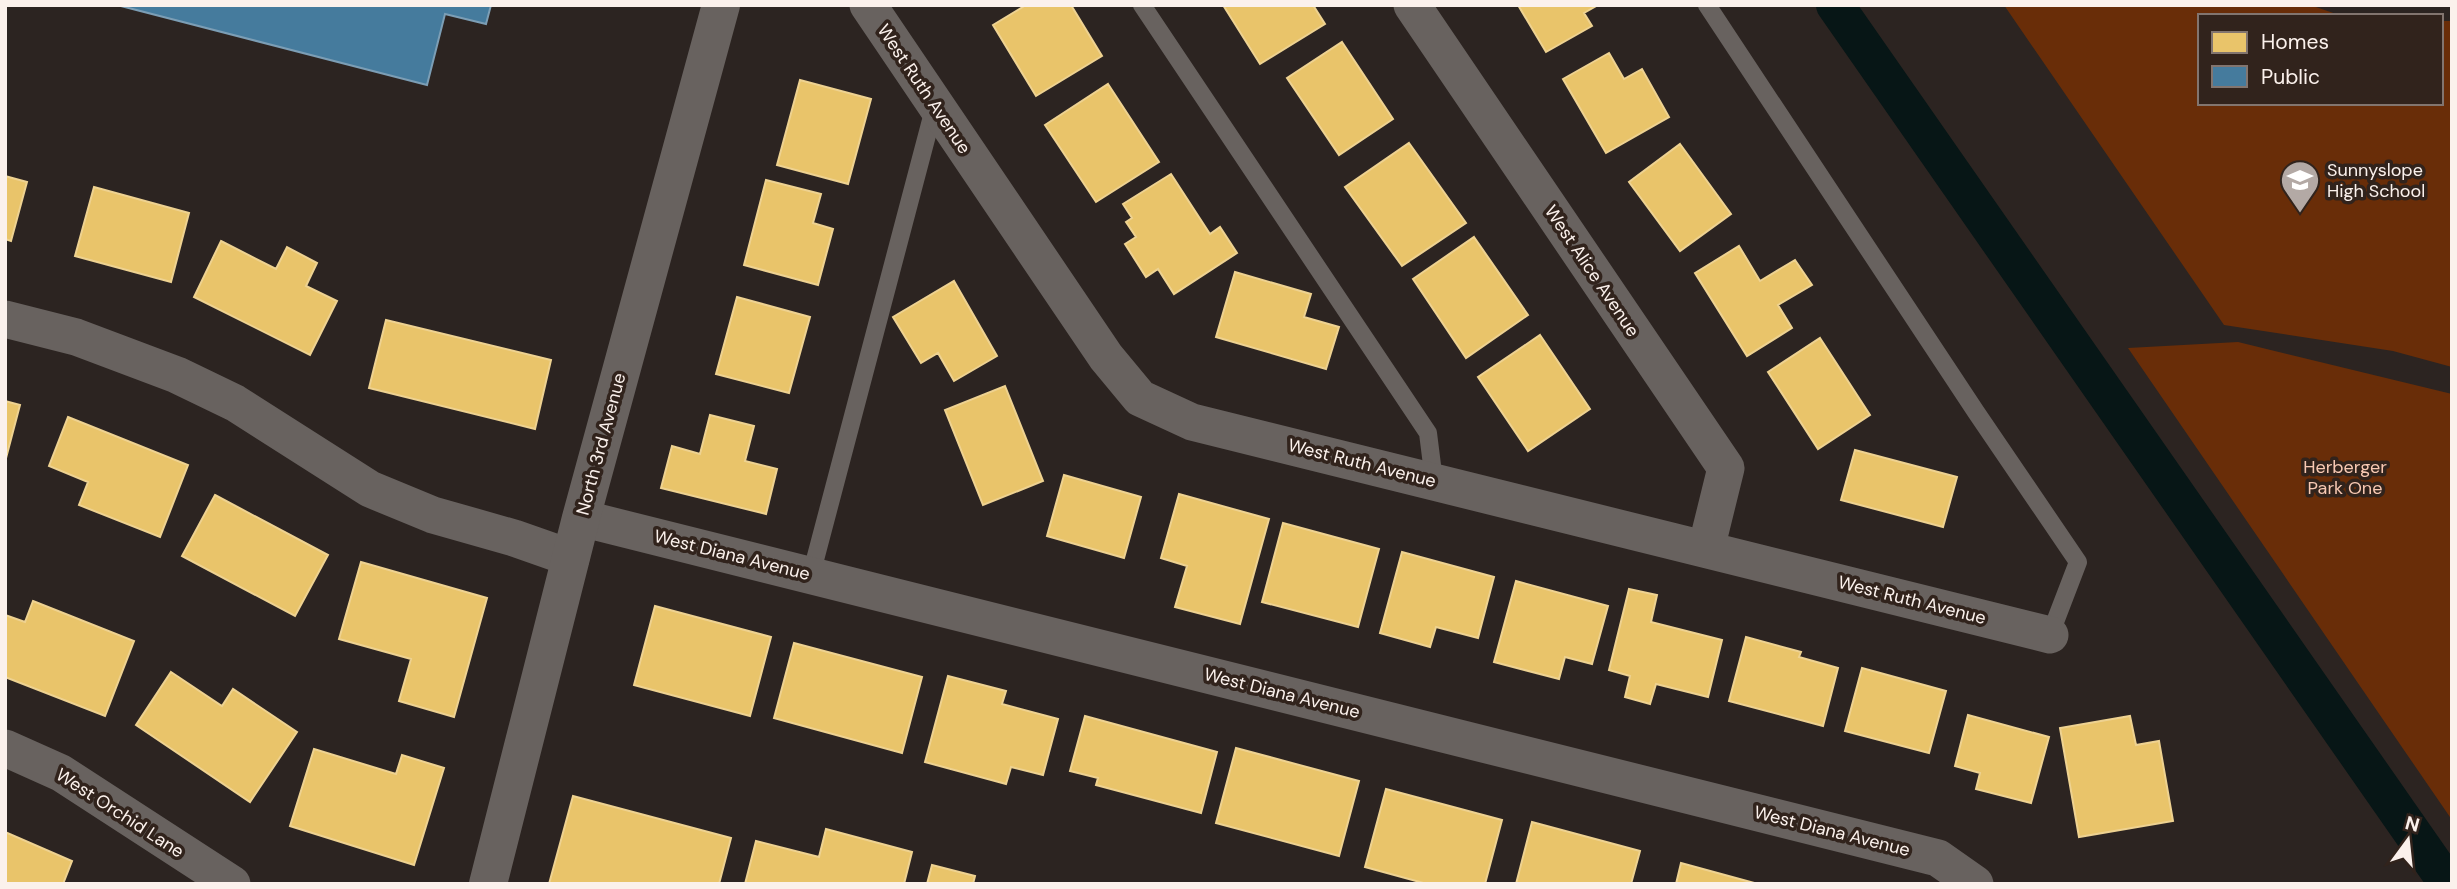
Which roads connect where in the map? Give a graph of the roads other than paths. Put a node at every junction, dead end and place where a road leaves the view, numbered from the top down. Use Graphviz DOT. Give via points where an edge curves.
graph roads {
  1 [pos="720,5"];
  2 [pos="868,5"];
  3 [pos="1142,5"];
  4 [pos="1412,5"];
  5 [pos="1707,5"];
  6 [pos="935,105"];
  7 [pos="5,319"];
  8 [pos="1434,481"];
  9 [pos="581,518"];
  10 [pos="1706,549"];
  11 [pos="571,558"];
  12 [pos="811,575"];
  13 [pos="2050,635"];
  14 [pos="5,748"];
  15 [pos="232,884"];
  16 [pos="488,884"];
  17 [pos="1975,884"];
  1 -- 9 [label="street, North 3rd Avenue"];
  2 -- 6 [label="street, West Ruth Avenue"];
  3 -- 8 [label="lane" via="1427,433"];
  4 -- 10 [label="street, West Alice Avenue" via="1726,468"];
  5 -- 13 [label="lane" via="2078,562"];
  6 -- 8 [label="street, West Ruth Avenue" via="1106,357 1140,398 1192,422"];
  6 -- 12 [label="lane"];
  7 -- 11 [label="street" via="76,337 177,375 235,403 370,489 433,515"];
  8 -- 10 [label="street, West Ruth Avenue"];
  9 -- 11 [label="street, North 3rd Avenue"];
  9 -- 12 [label="street, West Diana Avenue"];
  10 -- 13 [label="street, West Ruth Avenue"];
  11 -- 16 [label="street, North 3rd Avenue"];
  12 -- 17 [label="street, West Diana Avenue" via="1938,858"];
  14 -- 15 [label="street, West Orchid Lane" via="61,773"];
}
